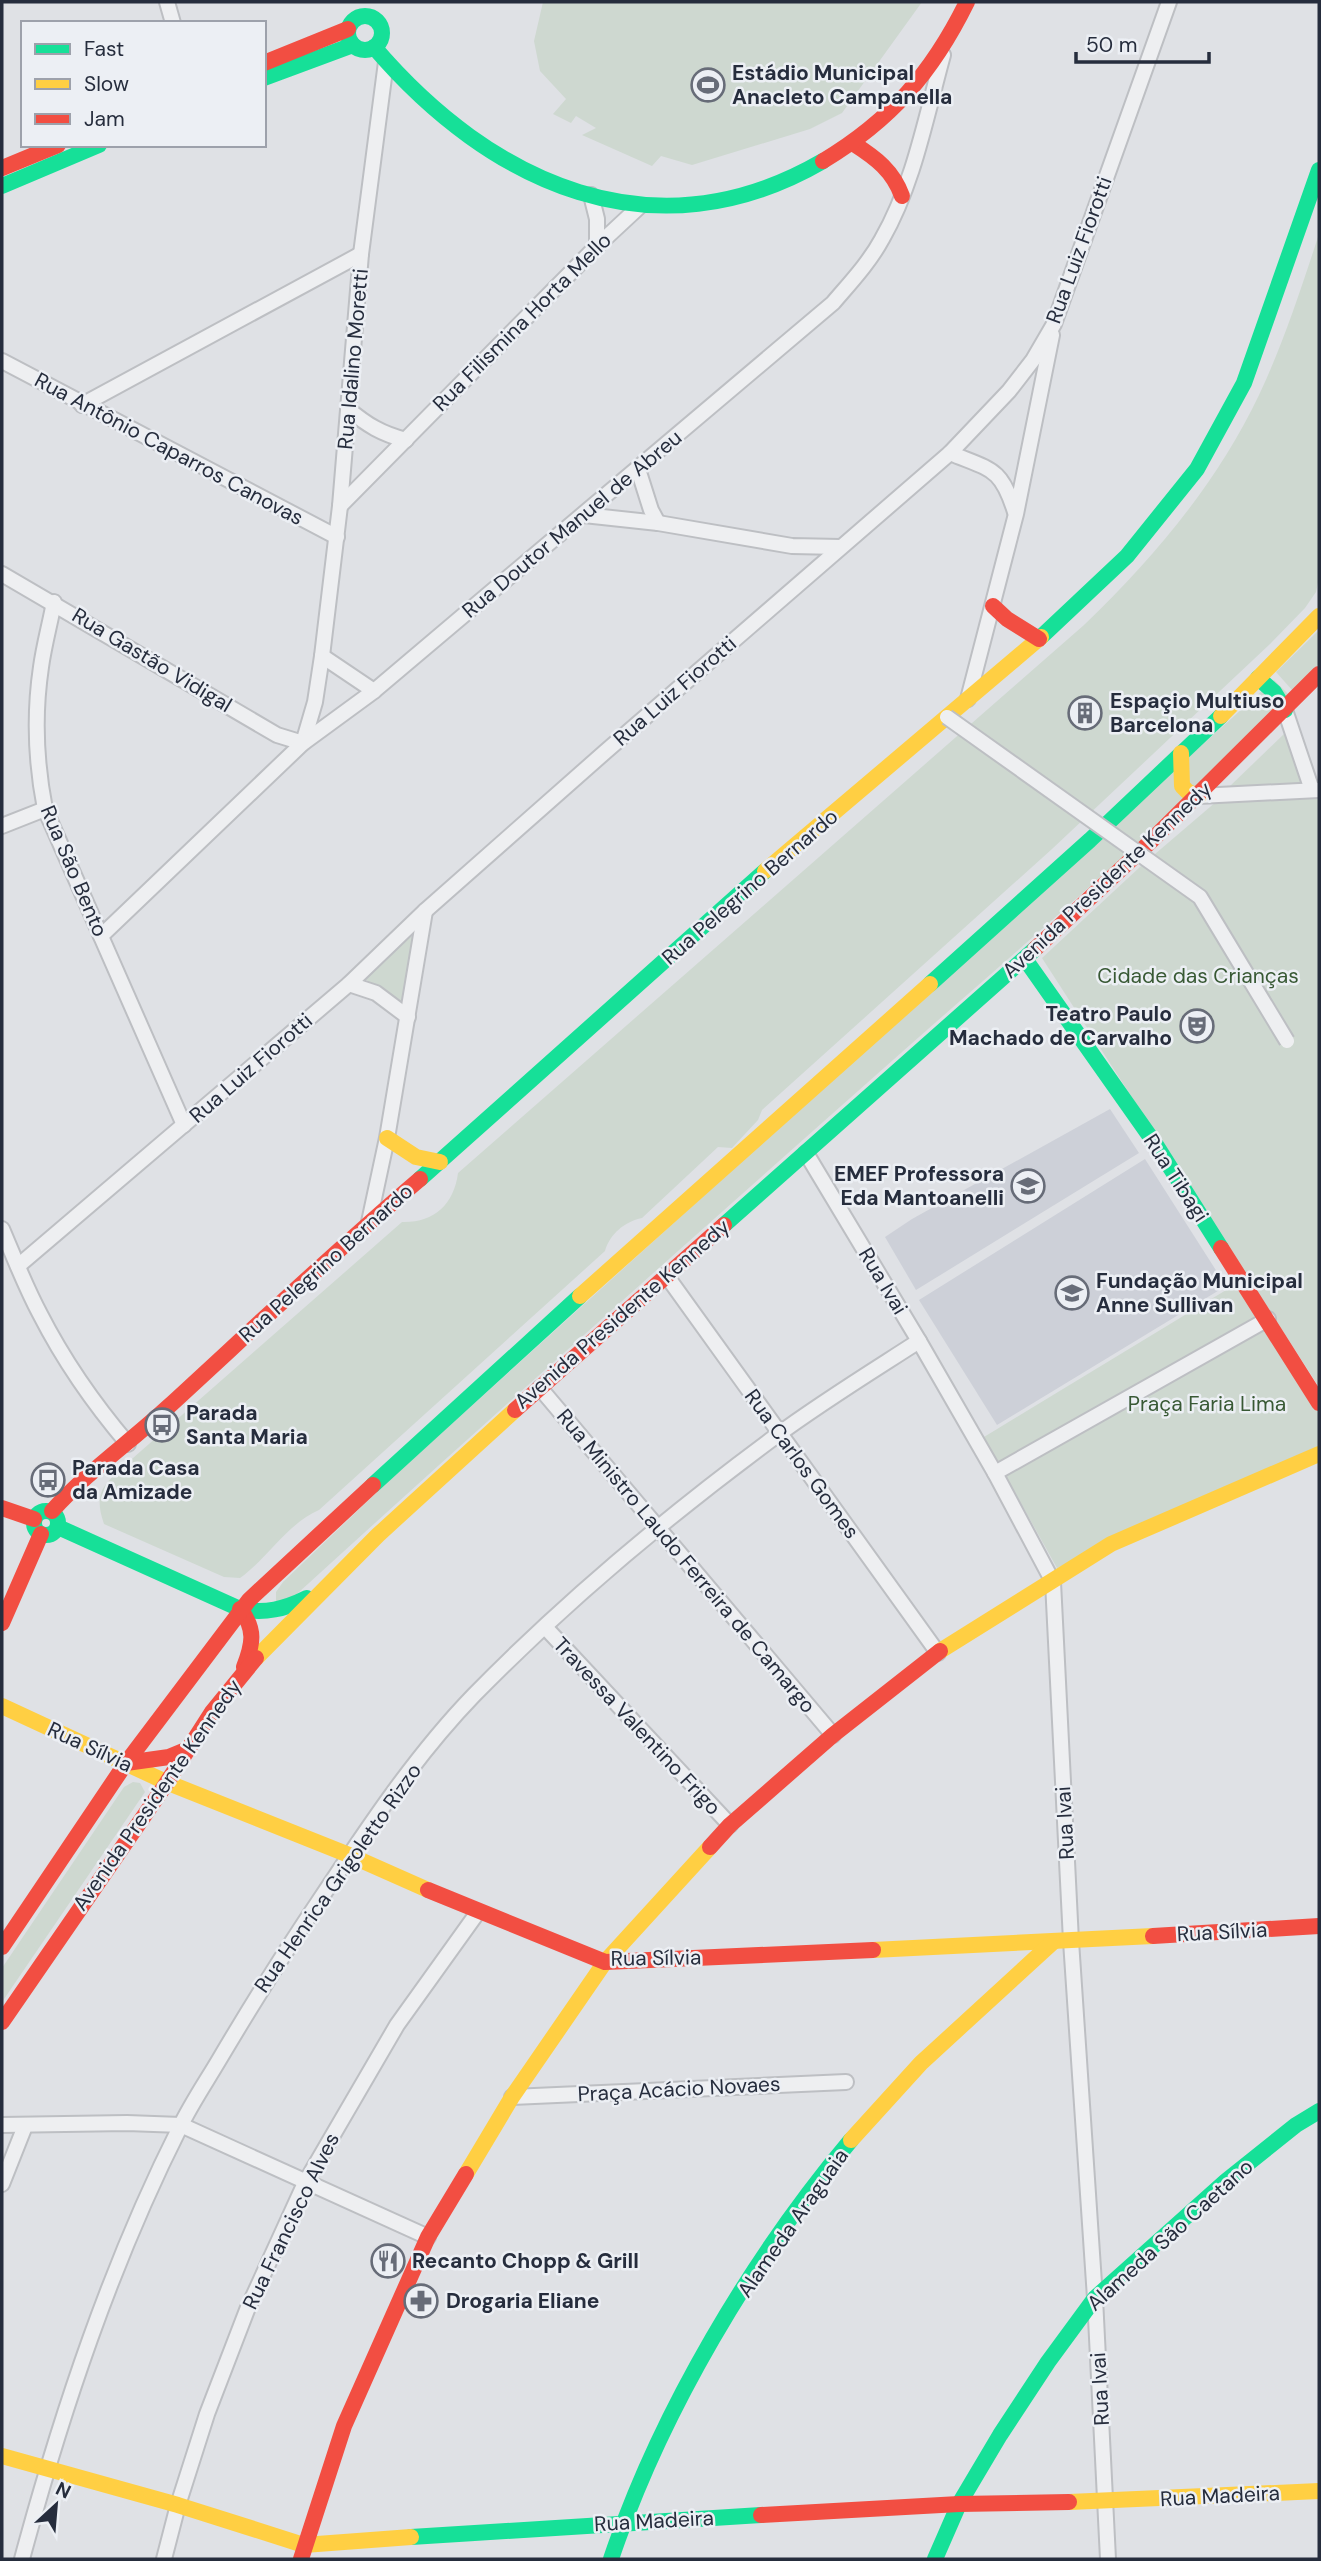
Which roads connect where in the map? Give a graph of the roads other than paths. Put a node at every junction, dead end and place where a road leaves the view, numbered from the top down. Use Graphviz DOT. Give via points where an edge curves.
graph roads {
  1 [pos="167,2"];
  2 [pos="967,2"];
  3 [pos="1168,2"];
  4 [pos="361,9"];
  5 [pos="172,21"];
  6 [pos="351,37"];
  7 [pos="374,47"];
  8 [pos="946,47"];
  9 [pos="266,62"];
  10 [pos="386,62"];
  11 [pos="266,77"];
  12 [pos="854,144"];
  13 [pos="53,147"];
  14 [pos="94,147"];
  15 [pos="2,168"];
  16 [pos="1319,170"];
  17 [pos="2,186"];
  18 [pos="591,195"];
  19 [pos="901,196"];
  20 [pos="639,206"];
  21 [pos="597,246"];
  22 [pos="361,254"];
  23 [pos="1054,324"];
  24 [pos="2,361"];
  25 [pos="82,405"];
  26 [pos="348,409"];
  27 [pos="406,440"];
  28 [pos="950,453"];
  29 [pos="638,469"];
  30 [pos="340,506"];
  31 [pos="1016,514"];
  32 [pos="584,515"];
  33 [pos="659,523"];
  34 [pos="337,537"];
  35 [pos="840,547"];
  36 [pos="2,573"];
  37 [pos="54,602"];
  38 [pos="993,606"];
  39 [pos="1319,616"];
  40 [pos="1039,639"];
  41 [pos="323,656"];
  42 [pos="1319,674"];
  43 [pos="1258,678"];
  44 [pos="374,691"];
  45 [pos="968,699"];
  46 [pos="1285,710"];
  47 [pos="947,717"];
  48 [pos="303,743"];
  49 [pos="1181,753"];
  50 [pos="1316,790"];
  51 [pos="1199,796"];
  52 [pos="45,809"];
  53 [pos="2,826"];
  54 [pos="425,911"];
  55 [pos="101,936"];
  56 [pos="1025,959"];
  57 [pos="349,984"];
  58 [pos="408,1017"];
  59 [pos="1287,1041"];
  60 [pos="184,1125"];
  61 [pos="387,1138"];
  62 [pos="806,1153"];
  63 [pos="440,1162"];
  64 [pos="369,1222"];
  65 [pos="2,1229"];
  66 [pos="18,1266"];
  67 [pos="666,1275"];
  68 [pos="1268,1319"];
  69 [pos="919,1341"];
  70 [pos="540,1388"];
  71 [pos="1319,1403"];
  72 [pos="779,1433"];
  73 [pos="128,1444"];
  74 [pos="1319,1454"];
  75 [pos="995,1473"];
  76 [pos="2,1508"];
  77 [pos="52,1511"];
  78 [pos="37,1526"];
  79 [pos="58,1527"];
  80 [pos="656,1527"];
  81 [pos="1053,1582"];
  82 [pos="319,1592"];
  83 [pos="240,1609"];
  84 [pos="2,1623"];
  85 [pos="545,1626"];
  86 [pos="938,1653"];
  87 [pos="241,1674"];
  88 [pos="2,1706"];
  89 [pos="832,1734"];
  90 [pos="186,1750"];
  91 [pos="126,1763"];
  92 [pos="166,1783"];
  93 [pos="730,1825"];
  94 [pos="349,1855"];
  95 [pos="478,1912"];
  96 [pos="1319,1926"];
  97 [pos="1071,1941"];
  98 [pos="1053,1942"];
  99 [pos="2,1947"];
  100 [pos="606,1962"];
  101 [pos="2,2022"];
  102 [pos="846,2082"];
  103 [pos="512,2096"];
  104 [pos="1319,2110"];
  105 [pos="2,2125"];
  106 [pos="181,2125"];
  107 [pos="25,2126"];
  108 [pos="305,2183"];
  109 [pos="2,2184"];
  110 [pos="428,2236"];
  111 [pos="1095,2298"];
  112 [pos="2,2456"];
  113 [pos="47,2469"];
  114 [pos="1319,2491"];
  115 [pos="1105,2501"];
  116 [pos="959,2504"];
  117 [pos="178,2505"];
  118 [pos="622,2522"];
  119 [pos="302,2552"];
  120 [pos="22,2559"];
  121 [pos="164,2559"];
  122 [pos="611,2559"];
  123 [pos="935,2559"];
  124 [pos="1108,2559"];
  1 -- 5 [label="street"];
  2 -- 8 [label="street"];
  3 -- 23 [label="street, Rua Luiz Fiorotti"];
  4 -- 6 [label="street" via="353,20"];
  4 -- 7 [label="street" via="381,27 381,38"];
  6 -- 7 [label="street" via="363,50"];
  6 -- 9 [label="street"];
  6 -- 11 [label="street"];
  7 -- 10 [label="street"];
  8 -- 12 [label="street" via="900,103"];
  8 -- 19 [label="street, Rua Doutor Manuel de Abreu"];
  10 -- 18 [label="street" via="425,104 484,149 522,170"];
  10 -- 22 [label="street, Rua Idalino Moretti"];
  12 -- 19 [label="street" via="889,169"];
  12 -- 20 [label="street" via="785,182 666,208"];
  13 -- 15 [label="street"];
  14 -- 17 [label="street"];
  16 -- 40 [label="street, Rua Pelegrino Bernardo" via="1244,383 1226,421 1197,468 1127,556"];
  18 -- 20 [label="street"];
  18 -- 21 [label="street"];
  19 -- 29 [label="street, Rua Doutor Manuel de Abreu" via="883,239 833,303"];
  20 -- 21 [label="street, Rua Filismina Horta Mello"];
  21 -- 27 [label="street, Rua Filismina Horta Mello"];
  22 -- 25 [label="street"];
  22 -- 26 [label="street, Rua Idalino Moretti"];
  23 -- 28 [label="street, Rua Luiz Fiorotti" via="1009,391"];
  23 -- 31 [label="street"];
  24 -- 25 [label="street, Rua Antônio Caparros Canovas"];
  25 -- 34 [label="street, Rua Antônio Caparros Canovas"];
  26 -- 27 [label="street" via="368,426"];
  26 -- 30 [label="street, Rua Idalino Moretti"];
  27 -- 30 [label="street, Rua Filismina Horta Mello"];
  28 -- 31 [label="street" via="1001,478"];
  28 -- 35 [label="street, Rua Luiz Fiorotti"];
  29 -- 32 [label="street, Rua Doutor Manuel de Abreu"];
  29 -- 33 [label="street"];
  30 -- 34 [label="street, Rua Idalino Moretti"];
  31 -- 38 [label="street"];
  32 -- 33 [label="street"];
  32 -- 44 [label="street, Rua Doutor Manuel de Abreu"];
  33 -- 35 [label="street" via="792,546"];
  34 -- 41 [label="street, Rua Idalino Moretti"];
  35 -- 54 [label="street, Rua Luiz Fiorotti"];
  36 -- 37 [label="street, Rua Gastão Vidigal"];
  37 -- 48 [label="street, Rua Gastão Vidigal" via="277,735"];
  37 -- 52 [label="street, Rua São Bento" via="41,667 38,712 39,777"];
  38 -- 40 [label="street"];
  38 -- 45 [label="street"];
  39 -- 43 [label="street, Avenida Presidente Kennedy"];
  40 -- 45 [label="street, Rua Pelegrino Bernardo"];
  41 -- 44 [label="street"];
  41 -- 48 [label="street, Rua Idalino Moretti"];
  42 -- 46 [label="street, Avenida Presidente Kennedy"];
  43 -- 46 [label="street" via="1274,690"];
  43 -- 49 [label="street, Avenida Presidente Kennedy"];
  44 -- 48 [label="street, Rua Doutor Manuel de Abreu"];
  45 -- 47 [label="street, Rua Pelegrino Bernardo"];
  46 -- 50 [label="street"];
  46 -- 51 [label="street, Avenida Presidente Kennedy"];
  47 -- 59 [label="street, bridge" via="1200,897"];
  47 -- 63 [label="street, Rua Pelegrino Bernardo" via="750,885"];
  48 -- 55 [label="street, Rua Doutor Manuel de Abreu"];
  49 -- 51 [label="street" via="1182,786"];
  49 -- 83 [label="street, Avenida Presidente Kennedy" via="1090,841 473,1391"];
  50 -- 51 [label="street"];
  51 -- 56 [label="street, Avenida Presidente Kennedy"];
  52 -- 53 [label="street"];
  52 -- 55 [label="street, Rua São Bento"];
  54 -- 57 [label="street, Rua Luiz Fiorotti"];
  54 -- 58 [label="street"];
  55 -- 60 [label="street, Rua São Bento"];
  56 -- 62 [label="street, Avenida Presidente Kennedy"];
  56 -- 68 [label="street, Rua Tibagi" via="1156,1145"];
  57 -- 58 [label="street" via="386,999"];
  57 -- 60 [label="street, Rua Luiz Fiorotti"];
  58 -- 61 [label="street"];
  60 -- 66 [label="street, Rua Luiz Fiorotti"];
  61 -- 63 [label="street" via="416,1157"];
  61 -- 64 [label="street"];
  62 -- 67 [label="street, Avenida Presidente Kennedy"];
  62 -- 69 [label="street, Rua Ivai"];
  63 -- 64 [label="street, Rua Pelegrino Bernardo"];
  64 -- 73 [label="street, Rua Pelegrino Bernardo"];
  65 -- 66 [label="street"];
  66 -- 73 [label="street" via="61,1352"];
  67 -- 70 [label="street, Avenida Presidente Kennedy"];
  67 -- 72 [label="street, Rua Carlos Gomes"];
  68 -- 71 [label="street, Rua Tibagi"];
  68 -- 75 [label="street"];
  69 -- 72 [label="street, Rua Henrica Grigoletto Rizzo"];
  69 -- 75 [label="street, Rua Ivai"];
  70 -- 80 [label="street, Rua Ministro Laudo Ferreira de Camargo"];
  70 -- 82 [label="street, Avenida Presidente Kennedy"];
  72 -- 80 [label="street, Rua Henrica Grigoletto Rizzo"];
  72 -- 86 [label="street, Rua Carlos Gomes"];
  73 -- 77 [label="street, Rua Pelegrino Bernardo"];
  74 -- 81 [label="street" via="1111,1544"];
  75 -- 81 [label="street, Rua Ivai"];
  76 -- 78 [label="street"];
  77 -- 78 [label="street" via="41,1511"];
  77 -- 79 [label="street"];
  78 -- 79 [label="street" via="51,1534"];
  78 -- 84 [label="street"];
  79 -- 83 [label="street"];
  80 -- 85 [label="street, Rua Henrica Grigoletto Rizzo"];
  80 -- 89 [label="street, Rua Ministro Laudo Ferreira de Camargo"];
  81 -- 86 [label="street"];
  81 -- 97 [label="street, Rua Ivai"];
  82 -- 83 [label="street" via="275,1612"];
  82 -- 87 [label="street, Avenida Presidente Kennedy"];
  83 -- 87 [label="street" via="250,1620 253,1634"];
  83 -- 91 [label="street, Avenida Presidente Kennedy"];
  85 -- 93 [label="street, Travessa Valentino Frigo"];
  85 -- 94 [label="street, Rua Henrica Grigoletto Rizzo" via="471,1698 409,1772"];
  86 -- 89 [label="street"];
  87 -- 90 [label="street, Avenida Presidente Kennedy"];
  88 -- 91 [label="street, Rua Sílvia"];
  89 -- 93 [label="street"];
  90 -- 91 [label="street"];
  90 -- 92 [label="street, Avenida Presidente Kennedy"];
  91 -- 92 [label="street, Rua Sílvia"];
  91 -- 99 [label="street, Avenida Presidente Kennedy"];
  92 -- 94 [label="street, Rua Sílvia"];
  92 -- 101 [label="street, Avenida Presidente Kennedy"];
  93 -- 100 [label="street"];
  94 -- 95 [label="street, Rua Sílvia"];
  94 -- 106 [label="street, Rua Henrica Grigoletto Rizzo" via="254,2001"];
  95 -- 100 [label="street, Rua Sílvia"];
  95 -- 108 [label="street, Rua Francisco Alves" via="397,2025"];
  96 -- 97 [label="street, Rua Sílvia"];
  97 -- 98 [label="street, Rua Sílvia"];
  97 -- 111 [label="street, Rua Ivai"];
  98 -- 100 [label="street, Rua Sílvia"];
  98 -- 118 [label="street, Alameda Araguaia" via="914,2070 812,2190 726,2320 677,2405"];
  100 -- 103 [label="street"];
  102 -- 103 [label="street, Praça Acácio Novaes"];
  103 -- 110 [label="street"];
  104 -- 111 [label="street, Alameda São Caetano" via="1226,2181"];
  105 -- 107 [label="street"];
  106 -- 107 [label="street"];
  106 -- 108 [label="street"];
  106 -- 113 [label="street, Rua Henrica Grigoletto Rizzo" via="106,2298"];
  107 -- 109 [label="street"];
  108 -- 110 [label="street"];
  108 -- 117 [label="street, Rua Francisco Alves" via="247,2310"];
  110 -- 119 [label="street" via="344,2426"];
  111 -- 115 [label="street, Rua Ivai"];
  111 -- 116 [label="street, Alameda São Caetano" via="1041,2372"];
  112 -- 113 [label="street, Rua Madeira"];
  113 -- 117 [label="street, Rua Madeira"];
  113 -- 120 [label="street, Rua Henrica Grigoletto Rizzo"];
  114 -- 115 [label="street, Rua Madeira"];
  115 -- 116 [label="street, Rua Madeira"];
  115 -- 124 [label="street, Rua Ivai"];
  116 -- 118 [label="street, Rua Madeira"];
  116 -- 123 [label="street, Alameda São Caetano"];
  117 -- 119 [label="street, Rua Madeira"];
  117 -- 121 [label="street, Rua Francisco Alves"];
  118 -- 119 [label="street, Rua Madeira"];
  118 -- 122 [label="street, Alameda Araguaia"];
}
